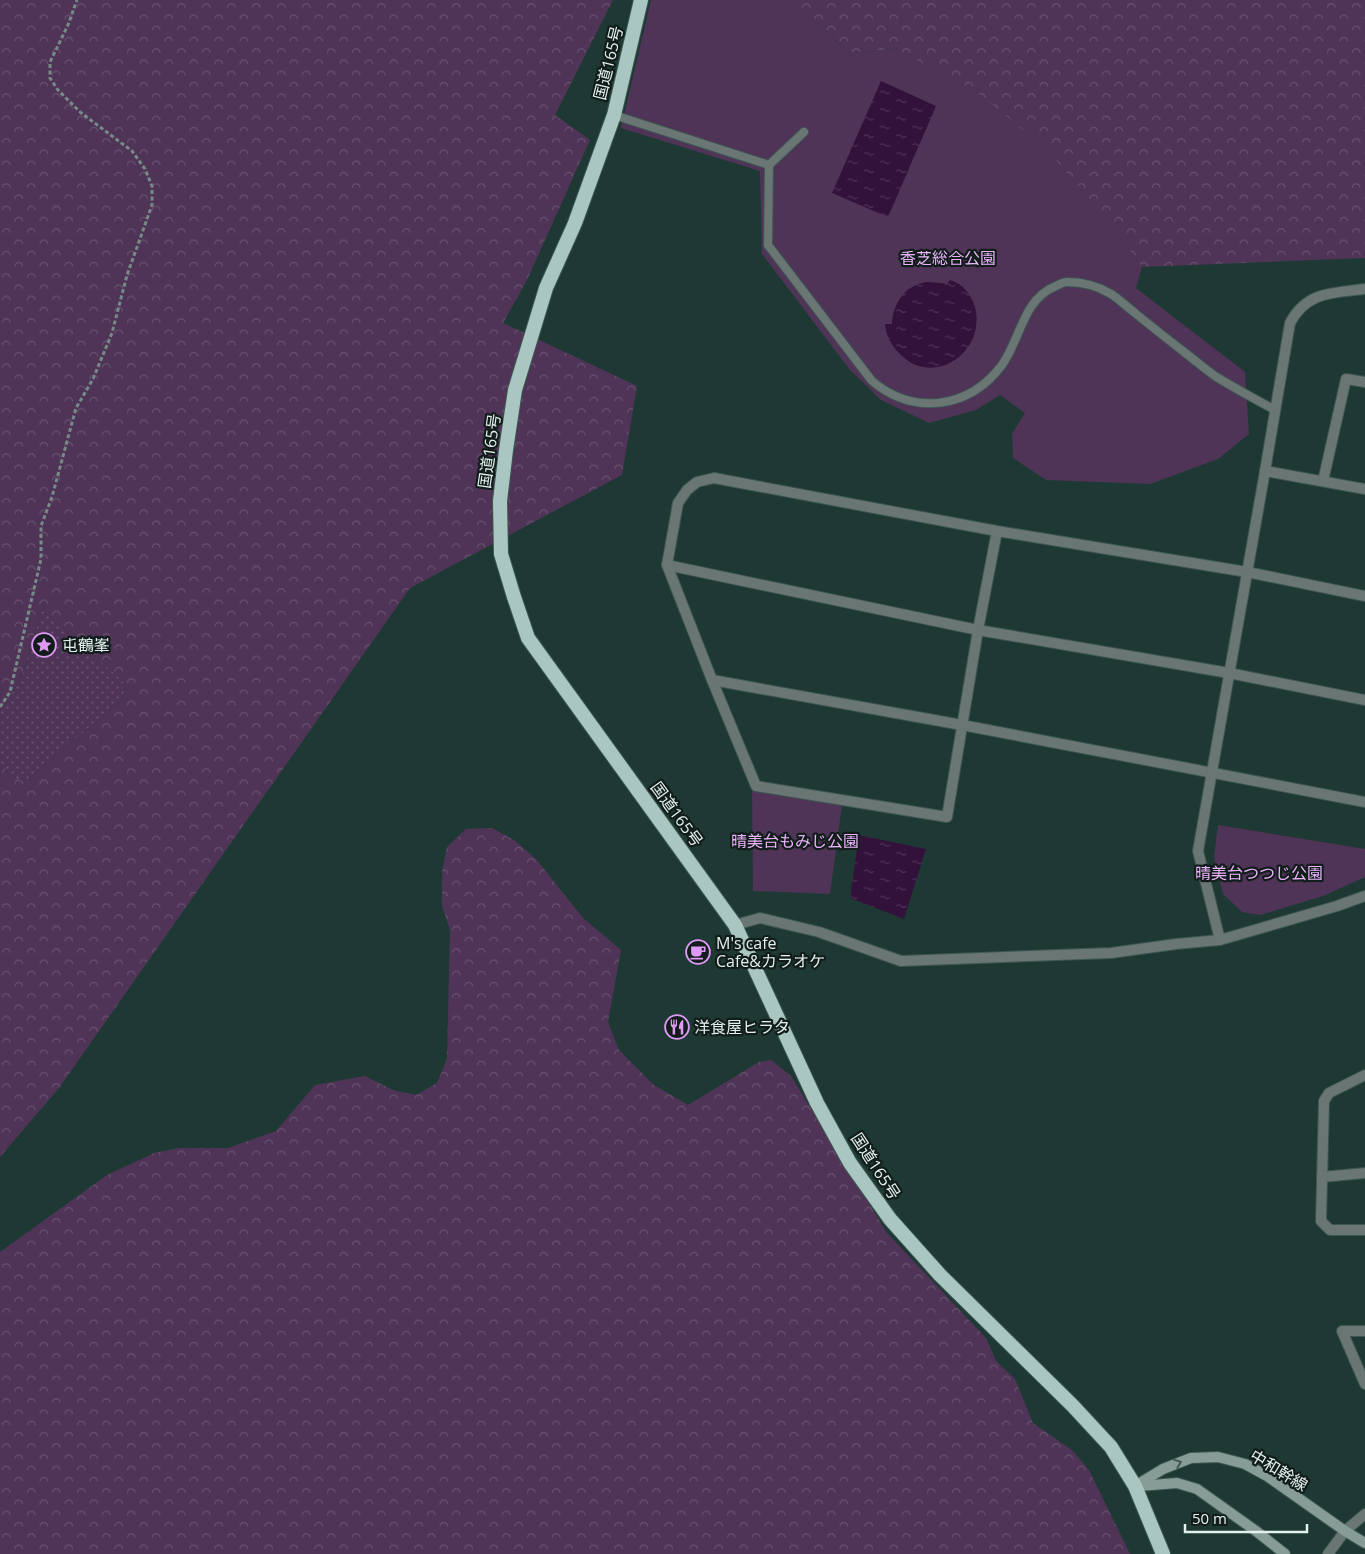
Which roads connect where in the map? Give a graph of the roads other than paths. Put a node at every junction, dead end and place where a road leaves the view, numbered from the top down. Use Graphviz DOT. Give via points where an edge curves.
graph roads {
  1 [pos="641,0"];
  2 [pos="614,115"];
  3 [pos="804,132"];
  4 [pos="769,164"];
  5 [pos="1365,289"];
  6 [pos="1365,382"];
  7 [pos="1274,410"];
  8 [pos="1266,471"];
  9 [pos="1323,481"];
  10 [pos="1365,489"];
  11 [pos="997,531"];
  12 [pos="667,565"];
  13 [pos="1247,572"];
  14 [pos="1365,596"];
  15 [pos="978,630"];
  16 [pos="1230,673"];
  17 [pos="712,680"];
  18 [pos="1365,700"];
  19 [pos="962,725"];
  20 [pos="1212,772"];
  21 [pos="1365,802"];
  22 [pos="1365,896"];
  23 [pos="736,924"];
  24 [pos="1220,940"];
  25 [pos="1365,1075"];
  26 [pos="1365,1173"];
  27 [pos="1322,1177"];
  28 [pos="1365,1230"];
  29 [pos="1365,1331"];
  30 [pos="1365,1384"];
  31 [pos="1135,1486"];
  32 [pos="1365,1514"];
  33 [pos="1344,1531"];
  34 [pos="1365,1544"];
  35 [pos="1163,1554"];
  36 [pos="1285,1554"];
  37 [pos="1328,1554"];
  1 -- 2 [label="highway, 国道165号"];
  2 -- 4 [label="lane"];
  2 -- 23 [label="highway, 国道165号" via="575,223 546,288 515,390 500,501 501,554 528,638"];
  3 -- 4 [label="lane"];
  4 -- 7 [label="lane" via="768,246 872,381 895,396 927,404 943,403 969,394 1003,363 1034,301 1048,289 1065,282 1086,284 1110,294 1214,376"];
  5 -- 7 [label="street" via="1325,294 1307,301 1296,311 1290,323"];
  6 -- 9 [label="street" via="1346,379"];
  7 -- 8 [label="street"];
  8 -- 9 [label="street"];
  8 -- 13 [label="street"];
  9 -- 10 [label="street"];
  11 -- 12 [label="street" via="714,478 697,482 678,503"];
  11 -- 13 [label="street"];
  11 -- 15 [label="street"];
  12 -- 15 [label="street"];
  12 -- 17 [label="street"];
  13 -- 14 [label="street"];
  13 -- 16 [label="street"];
  15 -- 16 [label="street"];
  15 -- 19 [label="street"];
  16 -- 18 [label="street"];
  16 -- 20 [label="street"];
  17 -- 19 [label="street"];
  17 -- 19 [label="street" via="756,786 947,817"];
  19 -- 20 [label="street"];
  20 -- 21 [label="street"];
  20 -- 24 [label="street" via="1198,851"];
  22 -- 24 [label="street"];
  23 -- 24 [label="street" via="760,918 819,932 901,961 1111,953"];
  23 -- 31 [label="highway, 国道165号" via="817,1103 850,1163 890,1219 940,1275 1111,1448"];
  25 -- 27 [label="street" via="1329,1093 1324,1101"];
  26 -- 27 [label="street"];
  27 -- 28 [label="street" via="1321,1221 1330,1230"];
  29 -- 30 [label="street" via="1342,1331"];
  31 -- 33 [label="main road, 中和幹線, one-way" via="1163,1469 1191,1458 1218,1457 1245,1464 1267,1476"];
  31 -- 35 [label="highway, 国道165号"];
  31 -- 36 [label="main road" via="1177,1483 1197,1490"];
  32 -- 33 [label="street"];
  33 -- 34 [label="main road, 中和幹線"];
  33 -- 37 [label="street"];
}
